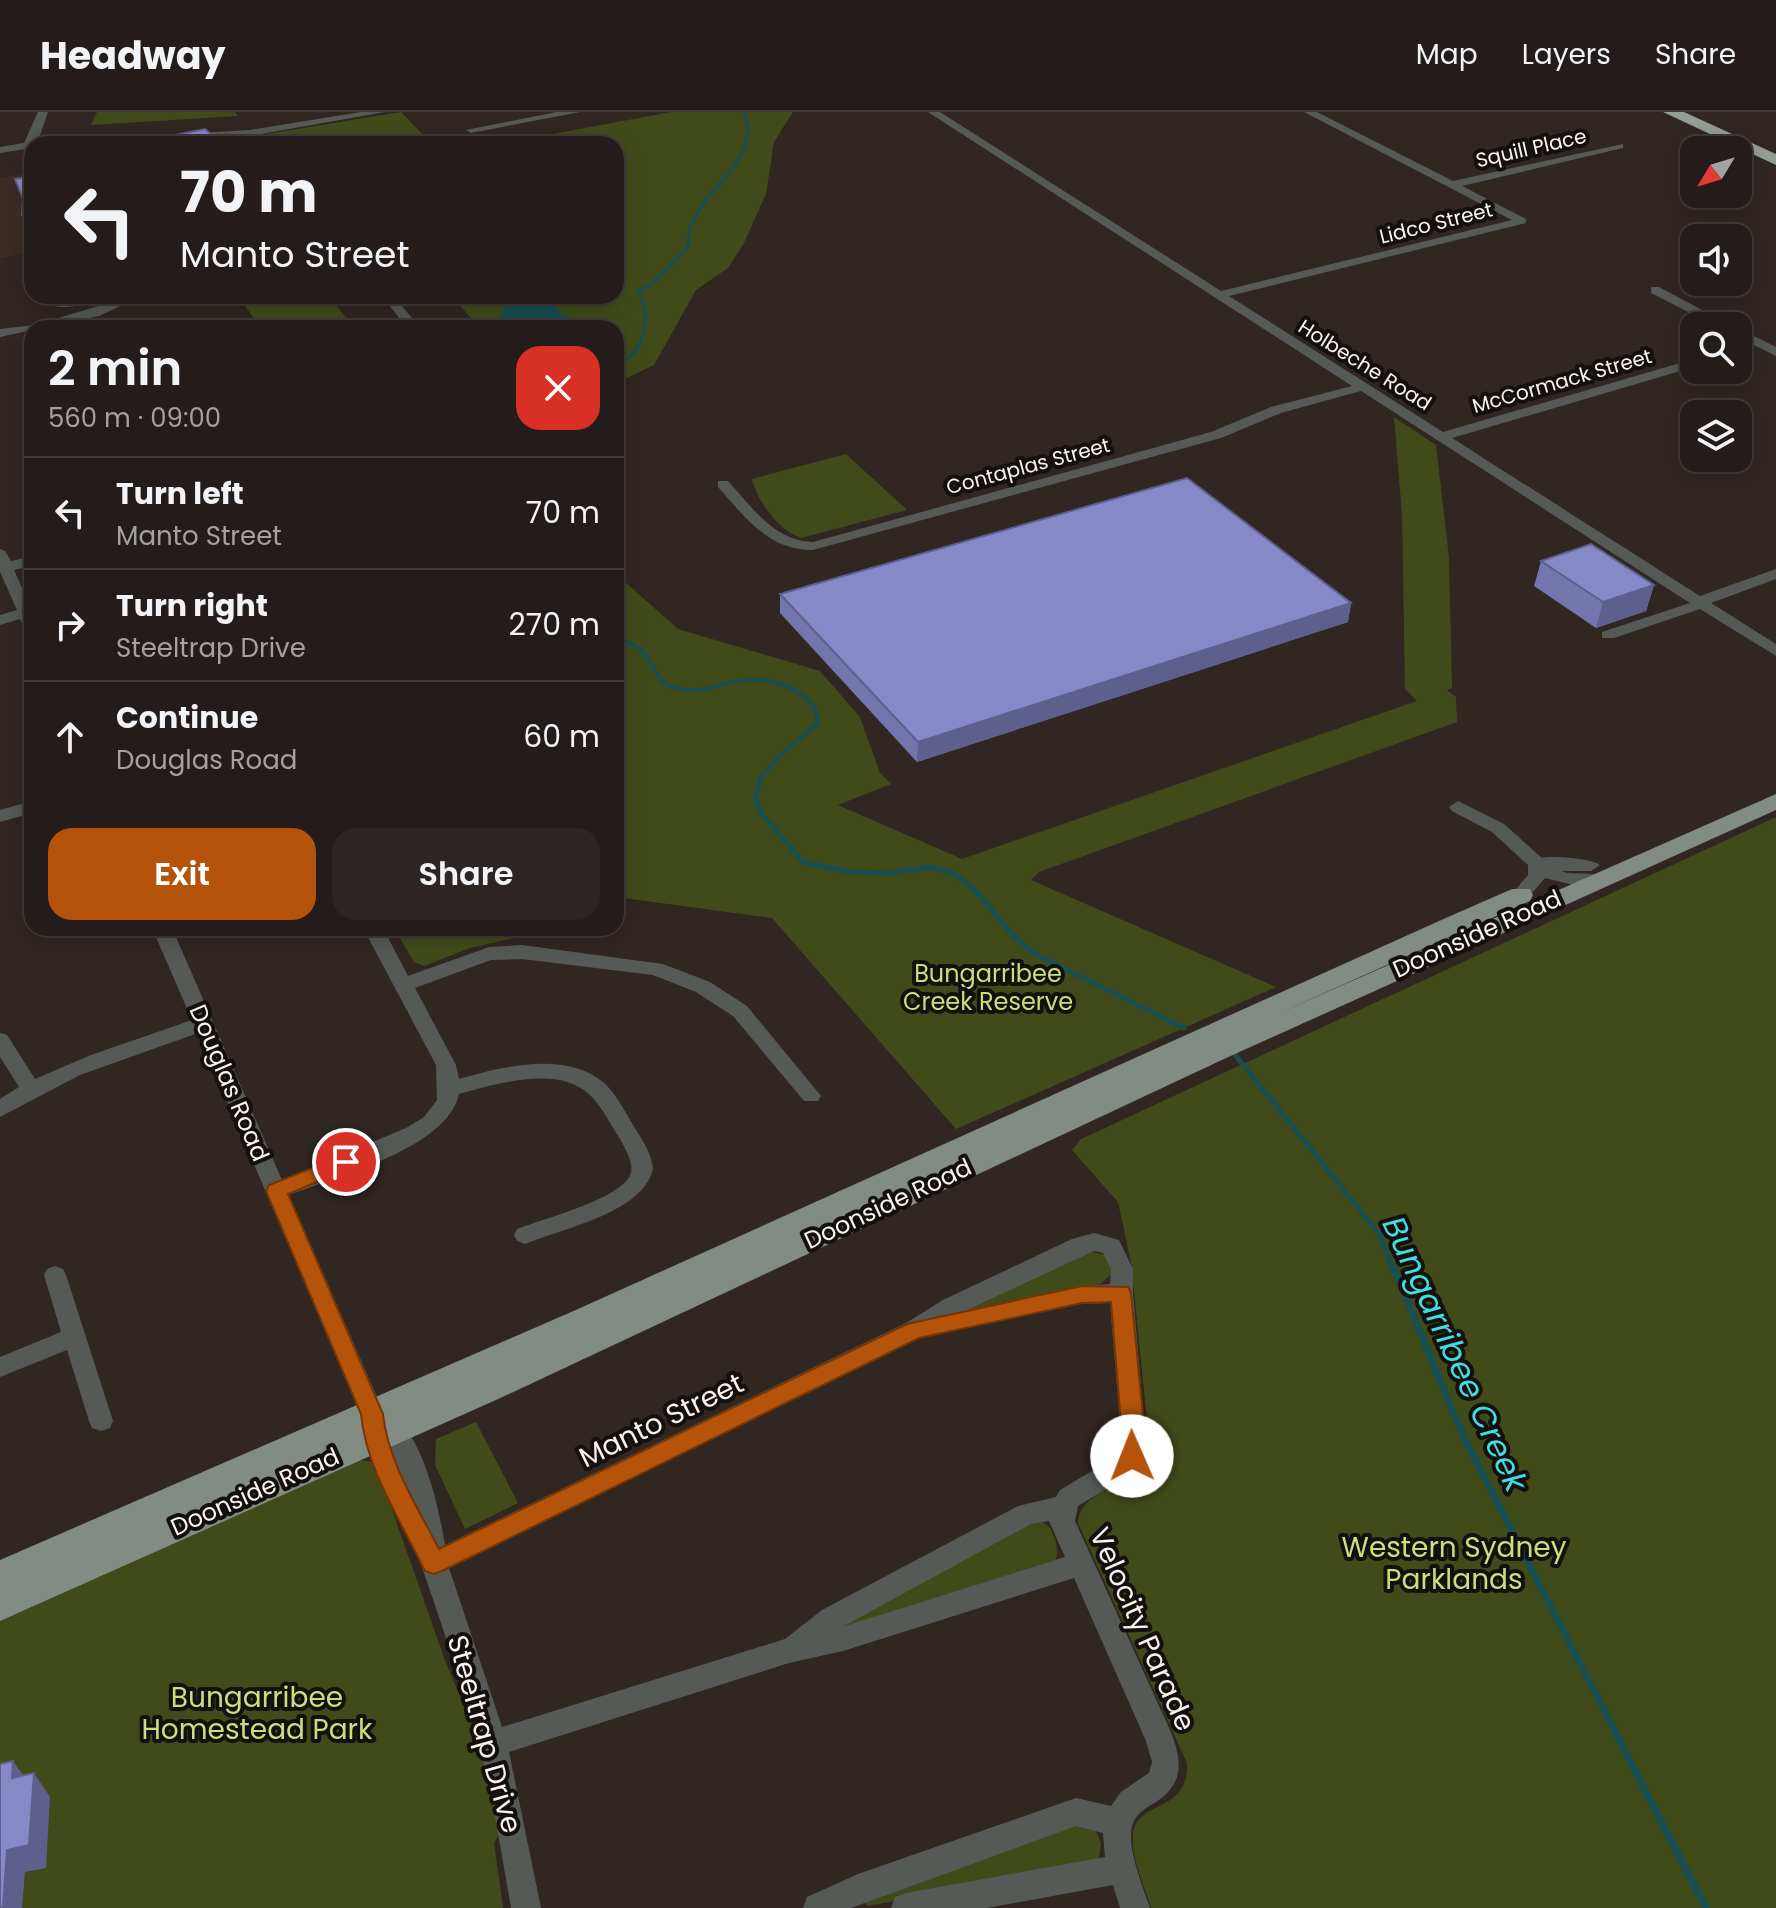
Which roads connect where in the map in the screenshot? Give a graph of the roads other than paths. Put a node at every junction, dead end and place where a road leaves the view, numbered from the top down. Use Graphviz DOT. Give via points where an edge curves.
graph roads {
  1 [pos="43,112"];
  2 [pos="380,112"];
  3 [pos="575,112"];
  4 [pos="933,112"];
  5 [pos="1309,112"];
  6 [pos="1671,112"];
  7 [pos="1700,112"];
  8 [pos="358,114"];
  9 [pos="471,130"];
  10 [pos="34,136"];
  11 [pos="215,136"];
  12 [pos="24,146"];
  13 [pos="1619,146"];
  14 [pos="1776,146"];
  15 [pos="0,150"];
  16 [pos="1776,160"];
  17 [pos="1452,185"];
  18 [pos="1655,290"];
  19 [pos="1219,295"];
  20 [pos="116,304"];
  21 [pos="394,304"];
  22 [pos="1698,312"];
  23 [pos="68,320"];
  24 [pos="408,320"];
  25 [pos="24,329"];
  26 [pos="0,333"];
  27 [pos="1752,340"];
  28 [pos="1760,344"];
  29 [pos="1752,346"];
  30 [pos="1776,352"];
  31 [pos="1680,367"];
  32 [pos="1362,387"];
  33 [pos="1440,437"];
  34 [pos="723,484"];
  35 [pos="3,561"];
  36 [pos="24,561"];
  37 [pos="1776,574"];
  38 [pos="1699,603"];
  39 [pos="24,609"];
  40 [pos="0,620"];
  41 [pos="24,621"];
  42 [pos="1608,635"];
  43 [pos="1776,651"];
  44 [pos="1776,781"];
  45 [pos="1776,801"];
  46 [pos="1458,807"];
  47 [pos="24,809"];
  48 [pos="0,816"];
  49 [pos="1542,865"];
  50 [pos="1595,873"];
  51 [pos="165,936"];
  52 [pos="377,936"];
  53 [pos="402,985"];
  54 [pos="203,1024"];
  55 [pos="0,1040"];
  56 [pos="452,1088"];
  57 [pos="31,1089"];
  58 [pos="811,1096"];
  59 [pos="0,1109"];
  60 [pos="276,1191"];
  61 [pos="525,1235"];
  62 [pos="55,1275"];
  63 [pos="1121,1293"];
  64 [pos="914,1330"];
  65 [pos="75,1337"];
  66 [pos="0,1367"];
  67 [pos="101,1421"];
  68 [pos="381,1427"];
  69 [pos="1064,1507"];
  70 [pos="434,1563"];
  71 [pos="1080,1564"];
  72 [pos="0,1576"];
  73 [pos="0,1605"];
  74 [pos="789,1650"];
  75 [pos="493,1743"];
  76 [pos="1117,1822"];
  77 [pos="1124,1868"];
  78 [pos="526,1908"];
  79 [pos="818,1908"];
  80 [pos="906,1908"];
  81 [pos="1135,1908"];
  1 -- 10 [label="street"];
  2 -- 8 [label="street"];
  3 -- 9 [label="street"];
  4 -- 19 [label="street, Holbeche Road"];
  5 -- 17 [label="street, Lidco Street"];
  6 -- 16 [label="highway"];
  7 -- 14 [label="highway"];
  8 -- 11 [label="street"];
  12 -- 15 [label="street"];
  13 -- 17 [label="street, Squill Place"];
  17 -- 19 [label="street, Lidco Street" via="1522,221"];
  18 -- 22 [label="street"];
  19 -- 32 [label="street, Holbeche Road"];
  20 -- 23 [label="street"];
  21 -- 24 [label="street"];
  25 -- 26 [label="street"];
  27 -- 28 [label="street"];
  28 -- 29 [label="street"];
  28 -- 30 [label="street"];
  31 -- 33 [label="street, McCormack Street"];
  32 -- 33 [label="street, Holbeche Road"];
  32 -- 34 [label="street, Contaplas Street" via="1270,412 1216,435 813,546 791,546 776,539"];
  33 -- 38 [label="street, Holbeche Road"];
  35 -- 36 [label="street"];
  35 -- 39 [label="street"];
  37 -- 38 [label="street"];
  38 -- 42 [label="street"];
  38 -- 43 [label="street, Holbeche Road"];
  40 -- 41 [label="street"];
  44 -- 50 [label="main road, Doonside Road"];
  45 -- 50 [label="main road, Doonside Road"];
  46 -- 49 [label="street" via="1500,829"];
  47 -- 48 [label="street"];
  49 -- 50 [label="main road, Doonside Road"];
  49 -- 50 [label="street"];
  49 -- 68 [label="main road, Doonside Road" via="1519,896 939,1159"];
  50 -- 68 [label="main road, Doonside Road" via="514,1378"];
  51 -- 54 [label="street, Douglas Road"];
  52 -- 53 [label="street"];
  53 -- 56 [label="street" via="446,1065"];
  53 -- 58 [label="street" via="489,954 522,952 656,969 703,987 740,1011"];
  54 -- 57 [label="street"];
  54 -- 60 [label="street, Douglas Road"];
  55 -- 57 [label="street"];
  56 -- 60 [label="street" via="442,1113 423,1131"];
  56 -- 61 [label="street" via="505,1074 574,1076 604,1097 639,1154 644,1167 640,1180 625,1194"];
  57 -- 59 [label="street"];
  60 -- 68 [label="street, Douglas Road"];
  62 -- 65 [label="street"];
  63 -- 64 [label="street, Manto Street" via="1082,1295"];
  63 -- 64 [label="street, Manto Street" via="1122,1269 1111,1246 1094,1242 951,1307"];
  63 -- 69 [label="street, Velocity Parade" via="1132,1456 1078,1491"];
  64 -- 70 [label="street, Manto Street"];
  65 -- 66 [label="street"];
  65 -- 67 [label="street"];
  68 -- 70 [label="street, Steeltrap Drive"];
  68 -- 72 [label="main road, Doonside Road"];
  68 -- 73 [label="main road, Doonside Road"];
  69 -- 71 [label="street, Velocity Parade" via="1063,1528"];
  69 -- 74 [label="street" via="1025,1515 831,1619"];
  70 -- 75 [label="street, Steeltrap Drive"];
  71 -- 74 [label="street" via="843,1639"];
  71 -- 76 [label="street, Velocity Parade" via="1166,1762 1161,1781 1130,1802"];
  74 -- 75 [label="street"];
  75 -- 78 [label="street, Steeltrap Drive"];
  76 -- 77 [label="street"];
  76 -- 79 [label="street" via="1076,1812"];
  77 -- 80 [label="street"];
  77 -- 81 [label="street"];
}
